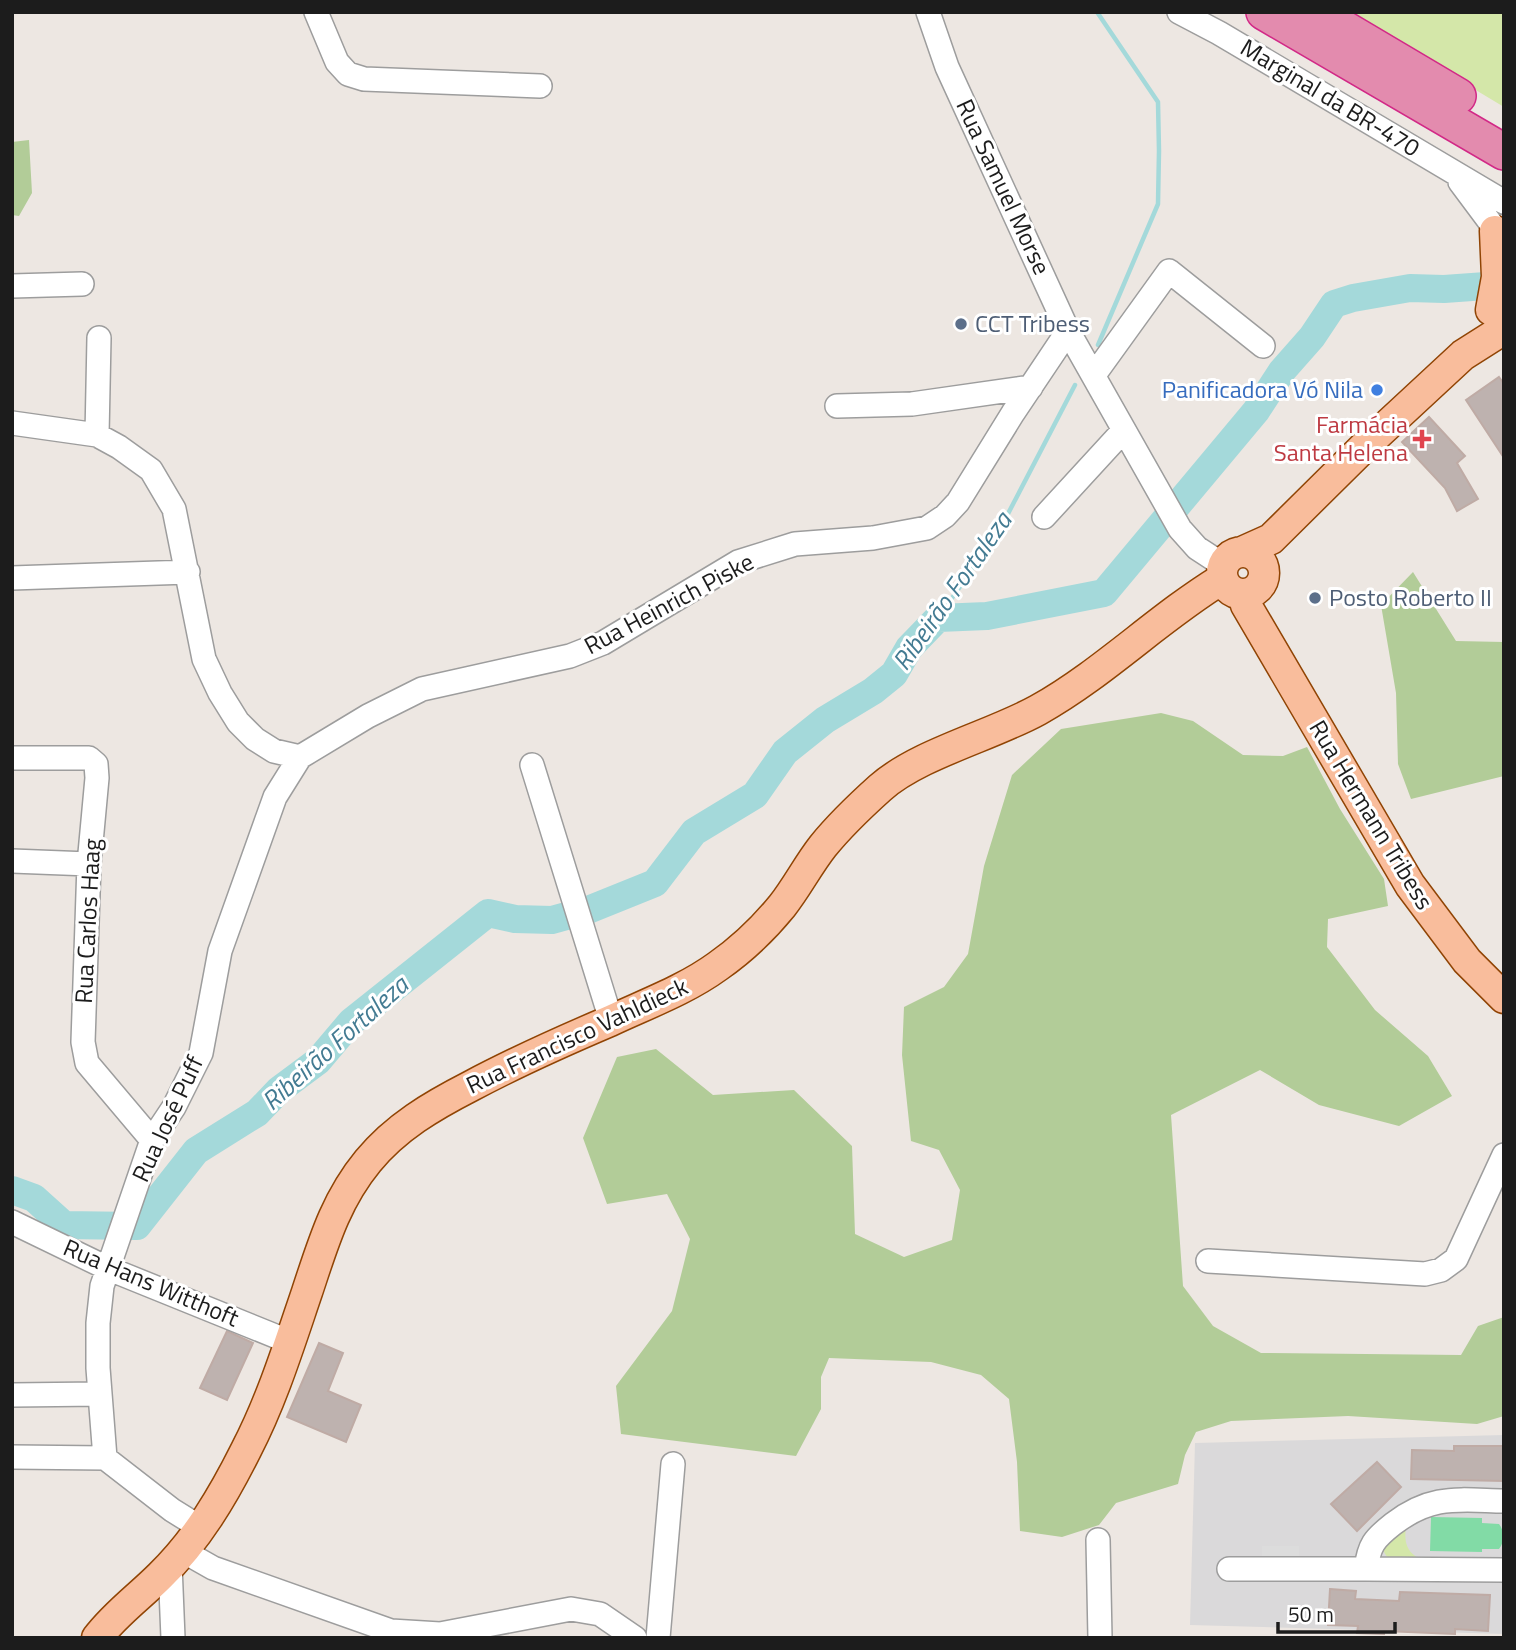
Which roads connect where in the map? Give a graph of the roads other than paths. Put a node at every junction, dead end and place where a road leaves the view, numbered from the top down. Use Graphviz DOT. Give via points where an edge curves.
graph roads {
  1 [pos="316,12"];
  2 [pos="928,12"];
  3 [pos="1180,12"];
  4 [pos="1264,12"];
  5 [pos="1316,12"];
  6 [pos="540,86"];
  7 [pos="1504,124"];
  8 [pos="1504,152"];
  9 [pos="1443,165"];
  10 [pos="1504,201"];
  11 [pos="1500,236"];
  12 [pos="82,284"];
  13 [pos="12,286"];
  14 [pos="1500,312"];
  15 [pos="1068,331"];
  16 [pos="99,338"];
  17 [pos="1263,345"];
  18 [pos="1094,375"];
  19 [pos="1031,387"];
  20 [pos="837,406"];
  21 [pos="12,423"];
  22 [pos="1123,431"];
  23 [pos="97,435"];
  24 [pos="1044,517"];
  25 [pos="188,572"];
  26 [pos="1247,575"];
  27 [pos="12,578"];
  28 [pos="300,757"];
  29 [pos="12,758"];
  30 [pos="532,765"];
  31 [pos="12,861"];
  32 [pos="89,864"];
  33 [pos="1504,998"];
  34 [pos="611,1020"];
  35 [pos="152,1140"];
  36 [pos="1504,1155"];
  37 [pos="12,1222"];
  38 [pos="110,1260"];
  39 [pos="1208,1261"];
  40 [pos="290,1342"];
  41 [pos="100,1394"];
  42 [pos="12,1395"];
  43 [pos="12,1457"];
  44 [pos="105,1458"];
  45 [pos="673,1464"];
  46 [pos="1504,1501"];
  47 [pos="201,1528"];
  48 [pos="1098,1540"];
  49 [pos="177,1558"];
  50 [pos="1229,1569"];
  51 [pos="1366,1569"];
  52 [pos="1504,1570"];
  53 [pos="97,1638"];
  54 [pos="173,1638"];
  55 [pos="635,1638"];
  56 [pos="658,1638"];
  57 [pos="1100,1638"];
  1 -- 6 [label="street" via="337,62 348,74 364,79"];
  2 -- 15 [label="street, Rua Samuel Morse" via="947,67"];
  3 -- 9 [label="street, Marginal da BR-470"];
  4 -- 8 [label="highway"];
  5 -- 7 [label="highway"];
  9 -- 10 [label="street, Marginal da BR-470"];
  9 -- 11 [label="street, Marginal da BR-470"];
  11 -- 14 [label="main road"];
  12 -- 13 [label="street"];
  14 -- 26 [label="main road, Rua Francisco Vahldieck" via="1464,355 1367,444"];
  15 -- 18 [label="street, Rua Samuel Morse"];
  15 -- 19 [label="street, Rua Heinrich Piske"];
  16 -- 23 [label="street"];
  17 -- 18 [label="street" via="1169,271"];
  18 -- 22 [label="street, Rua Samuel Morse"];
  19 -- 20 [label="street" via="912,404"];
  19 -- 28 [label="street, Rua Heinrich Piske" via="958,502 927,528 795,544 738,562 603,643 570,656 422,689"];
  21 -- 23 [label="street"];
  22 -- 24 [label="street"];
  22 -- 26 [label="street, Rua Samuel Morse" via="1180,529 1197,548"];
  23 -- 25 [label="street" via="150,470 174,509"];
  25 -- 27 [label="street"];
  25 -- 28 [label="street" via="204,659 238,722 274,751"];
  26 -- 33 [label="main road, Rua Hermann Tribess" via="1337,763 1410,885 1467,961"];
  26 -- 34 [label="main road, Rua Francisco Vahldieck" via="1194,596 1040,708 911,767 883,785 823,847 782,905 738,949 687,985"];
  28 -- 35 [label="street, Rua José Puff" via="275,797 220,951 201,1053"];
  29 -- 32 [label="street, Rua Carlos Haag" via="89,758 96,764"];
  30 -- 34 [label="street"];
  31 -- 32 [label="street"];
  32 -- 35 [label="street, Rua Carlos Haag" via="83,1042 87,1063"];
  34 -- 40 [label="main road, Rua Francisco Vahldieck" via="423,1111 369,1159 343,1195 324,1239"];
  35 -- 38 [label="street, Rua José Puff"];
  36 -- 39 [label="street" via="1456,1259 1441,1270 1425,1274"];
  37 -- 38 [label="street, Rua Hans Witthoft"];
  38 -- 40 [label="street, Rua Hans Witthoft"];
  38 -- 41 [label="street, Rua José Puff" via="98,1323"];
  40 -- 47 [label="main road, Rua Francisco Vahldieck" via="248,1447"];
  41 -- 42 [label="street"];
  41 -- 44 [label="street, Rua José Puff"];
  43 -- 44 [label="street"];
  44 -- 47 [label="street"];
  45 -- 56 [label="street"];
  46 -- 51 [label="street" via="1424,1504 1375,1538"];
  47 -- 49 [label="main road, Rua Francisco Vahldieck"];
  48 -- 57 [label="street"];
  49 -- 53 [label="main road, Rua Francisco Vahldieck"];
  49 -- 54 [label="street"];
  49 -- 55 [label="street" via="391,1631 440,1634 570,1609 600,1614"];
  50 -- 51 [label="street"];
  51 -- 52 [label="street"];
}
